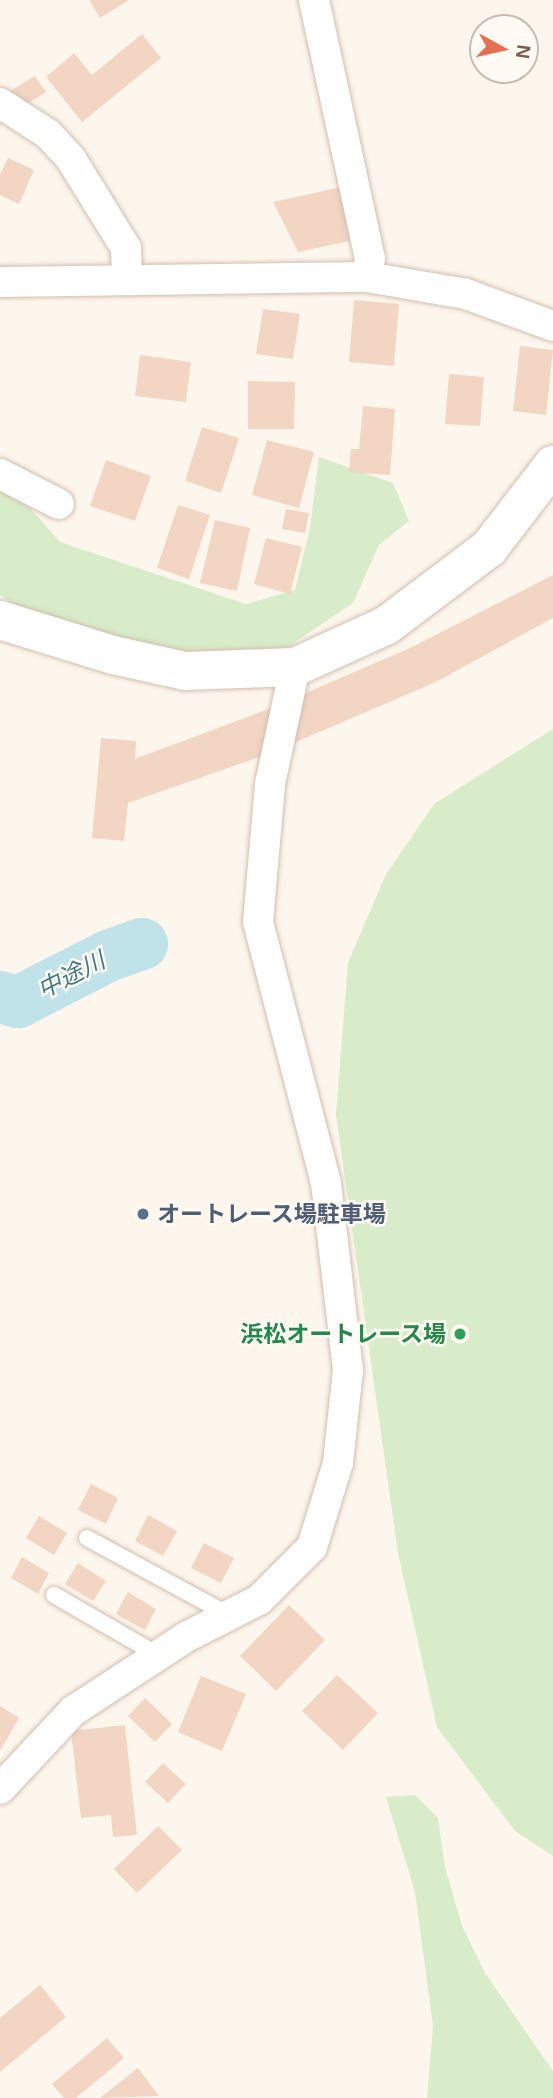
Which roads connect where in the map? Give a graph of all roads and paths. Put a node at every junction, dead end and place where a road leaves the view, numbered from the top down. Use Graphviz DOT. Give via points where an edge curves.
graph roads {
  1 [pos="314,0"];
  2 [pos="0,103"];
  3 [pos="368,277"];
  4 [pos="127,279"];
  5 [pos="0,282"];
  6 [pos="553,326"];
  7 [pos="553,465"];
  8 [pos="0,474"];
  9 [pos="59,505"];
  10 [pos="0,620"];
  11 [pos="292,679"];
  12 [pos="86,1538"];
  13 [pos="54,1595"];
  14 [pos="229,1615"];
  15 [pos="158,1655"];
  16 [pos="0,1789"];
  1 -- 3 [label="street" via="370,258"];
  2 -- 4 [label="street" via="48,134 71,159 127,248"];
  3 -- 4 [label="street"];
  3 -- 6 [label="street" via="466,294"];
  4 -- 5 [label="street"];
  7 -- 11 [label="street" via="489,548 387,625"];
  8 -- 9 [label="street"];
  10 -- 11 [label="street" via="113,655 185,671"];
  11 -- 14 [label="street" via="270,784 258,922 326,1183 348,1370 338,1463 312,1546 259,1600"];
  12 -- 14 [label="lane"];
  13 -- 15 [label="lane"];
  14 -- 15 [label="street"];
  15 -- 16 [label="street" via="73,1711"];
}
